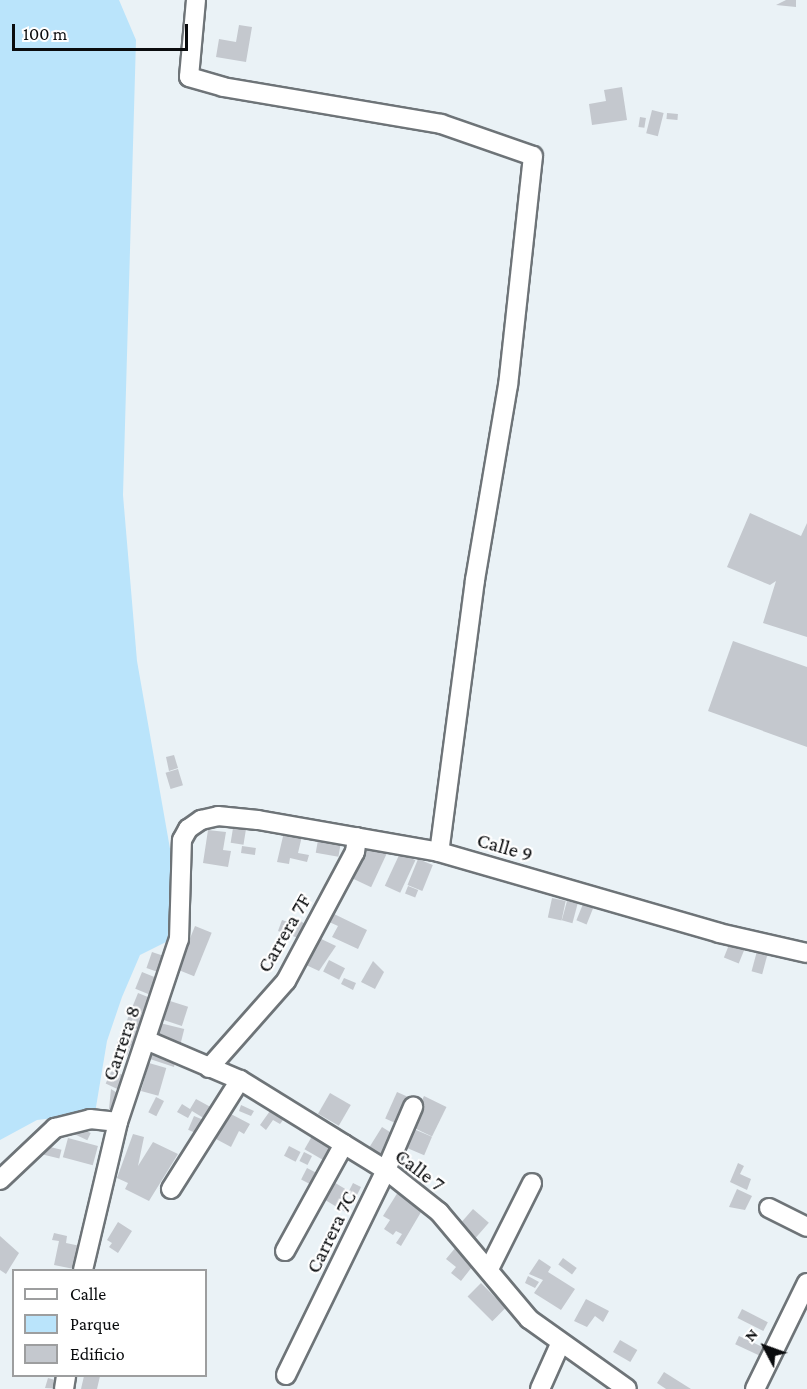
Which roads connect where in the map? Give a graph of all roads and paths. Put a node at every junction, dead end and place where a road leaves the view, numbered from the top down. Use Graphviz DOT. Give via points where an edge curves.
graph roads {
  1 [pos="196,0"];
  2 [pos="188,829"];
  3 [pos="357,837"];
  4 [pos="439,852"];
  5 [pos="807,952"];
  6 [pos="146,1040"];
  7 [pos="209,1068"];
  8 [pos="240,1080"];
  9 [pos="413,1107"];
  10 [pos="118,1122"];
  11 [pos="344,1144"];
  12 [pos="386,1170"];
  13 [pos="0,1180"];
  14 [pos="531,1183"];
  15 [pos="171,1189"];
  16 [pos="769,1208"];
  17 [pos="807,1227"];
  18 [pos="285,1251"];
  19 [pos="83,1269"];
  20 [pos="489,1269"];
  21 [pos="807,1283"];
  22 [pos="561,1342"];
  23 [pos="286,1375"];
  24 [pos="540,1389"];
  25 [pos="627,1389"];
  26 [pos="755,1389"];
  1 -- 4 [label="street" via="189,77 223,87 441,124 533,156 535,171 530,184 508,385 475,580"];
  2 -- 3 [label="street, Calle 9" via="201,820 218,816"];
  2 -- 6 [label="street, Carrera 8" via="182,840 179,939"];
  3 -- 4 [label="street, Calle 9"];
  3 -- 7 [label="street, Carrera 7F" via="355,852 286,981"];
  4 -- 5 [label="street, Calle 9" via="719,933"];
  6 -- 7 [label="street, Calle 7"];
  6 -- 10 [label="street, Carrera 8"];
  7 -- 8 [label="street, Calle 7"];
  8 -- 11 [label="street, Calle 7"];
  8 -- 15 [label="street"];
  9 -- 12 [label="street, Carrera 7C"];
  10 -- 13 [label="street" via="90,1119 55,1128"];
  10 -- 19 [label="street, Carrera 8"];
  11 -- 12 [label="street, Calle 7"];
  11 -- 18 [label="street"];
  12 -- 20 [label="street, Calle 7" via="439,1212"];
  12 -- 23 [label="street, Carrera 7C"];
  14 -- 20 [label="street"];
  16 -- 17 [label="street"];
  20 -- 22 [label="street, Calle 7" via="529,1319"];
  21 -- 26 [label="street"];
  22 -- 24 [label="street"];
  22 -- 25 [label="street, Calle 7"];
}
